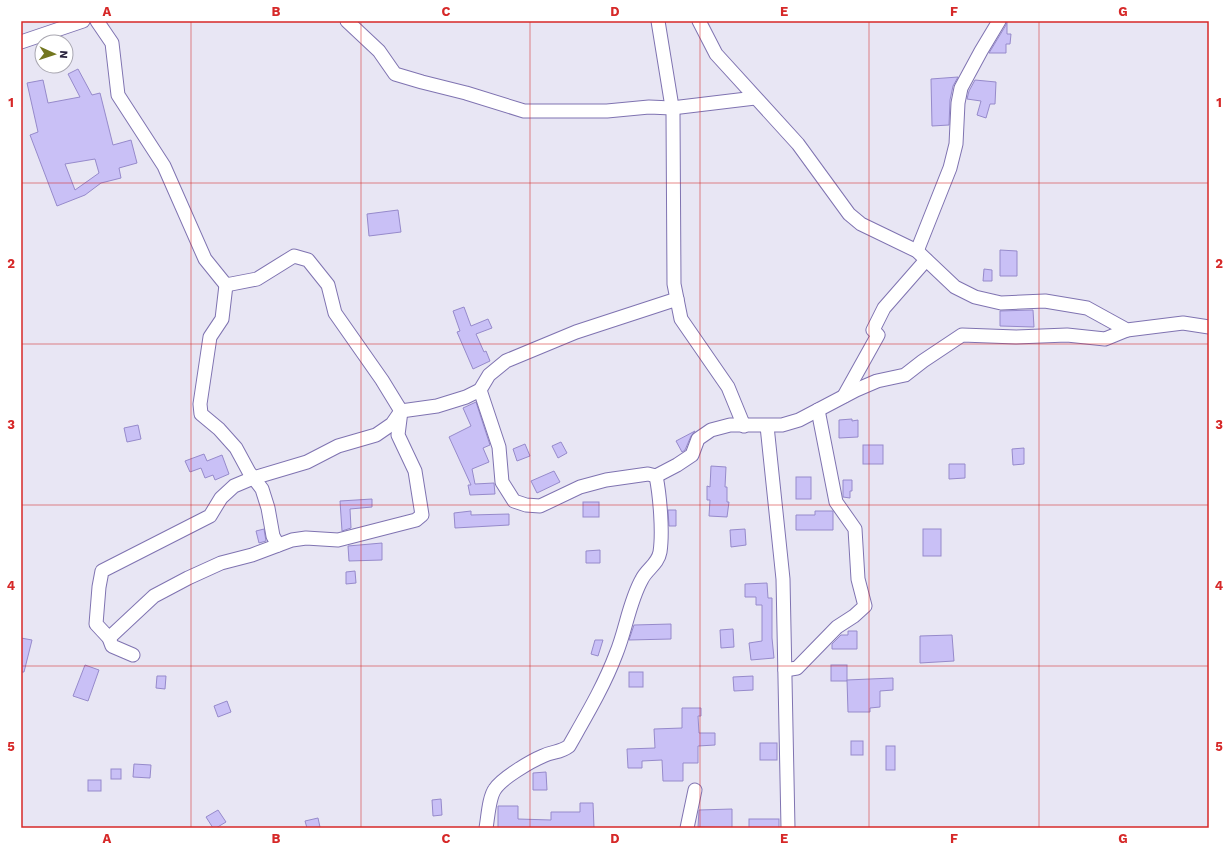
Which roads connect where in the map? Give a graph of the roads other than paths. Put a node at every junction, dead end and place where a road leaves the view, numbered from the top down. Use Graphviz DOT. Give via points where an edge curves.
graph roads {
  1 [pos="83,21"];
  2 [pos="97,21"];
  3 [pos="347,21"];
  4 [pos="658,21"];
  5 [pos="699,21"];
  6 [pos="999,21"];
  7 [pos="21,42"];
  8 [pos="755,98"];
  9 [pos="672,108"];
  10 [pos="922,256"];
  11 [pos="226,285"];
  12 [pos="677,299"];
  13 [pos="1209,326"];
  14 [pos="1127,330"];
  15 [pos="480,390"];
  16 [pos="844,396"];
  17 [pos="818,410"];
  18 [pos="402,412"];
  19 [pos="744,426"];
  20 [pos="767,426"];
  21 [pos="656,476"];
  22 [pos="253,478"];
  23 [pos="278,545"];
  24 [pos="109,638"];
  25 [pos="133,655"];
  26 [pos="785,670"];
  27 [pos="695,790"];
  28 [pos="486,828"];
  29 [pos="687,828"];
  30 [pos="788,828"];
  1 -- 7 [label="street"];
  2 -- 11 [label="street" via="112,43 118,95 164,166 205,259"];
  3 -- 9 [label="street" via="379,51 395,74 524,111 607,112 649,107"];
  4 -- 9 [label="street"];
  5 -- 8 [label="street" via="716,54"];
  6 -- 10 [label="street" via="961,88 956,144"];
  8 -- 9 [label="street"];
  8 -- 10 [label="street" via="798,144 849,214 861,224"];
  9 -- 12 [label="street" via="674,284"];
  10 -- 14 [label="street" via="954,287 975,297 1001,303 1045,301 1087,308"];
  10 -- 16 [label="street" via="884,308 873,330 878,335"];
  11 -- 18 [label="street" via="258,279 294,256 308,260 328,285 335,313"];
  11 -- 22 [label="street" via="222,319 210,337 200,404 201,414 219,428 236,448"];
  12 -- 15 [label="street" via="576,332 506,361 489,375"];
  12 -- 19 [label="street" via="681,319 728,387"];
  13 -- 14 [label="street" via="1182,323"];
  14 -- 16 [label="street" via="1105,339 1067,334 1016,337 962,335 905,375 877,381"];
  15 -- 18 [label="street" via="437,406"];
  15 -- 21 [label="street" via="499,447 502,482 514,501 540,506 580,487 606,480 648,474"];
  16 -- 17 [label="street"];
  17 -- 20 [label="street" via="782,426"];
  17 -- 26 [label="street" via="836,502 855,529 858,579 865,606 837,627 797,668"];
  18 -- 22 [label="street" via="392,424 376,435 338,446 308,462"];
  18 -- 23 [label="street" via="398,435 415,470 422,515 416,520 338,540 306,538"];
  19 -- 20 [label="street"];
  19 -- 21 [label="street" via="712,430 698,439 692,455"];
  20 -- 26 [label="street" via="783,579"];
  21 -- 28 [label="street" via="659,490 660,553 655,564 642,578 616,654 601,688 569,746 563,751 535,760 512,774 495,789"];
  22 -- 23 [label="street" via="262,489 273,536"];
  22 -- 24 [label="street" via="234,486 221,498 210,516 102,571 96,624"];
  23 -- 24 [label="street" via="221,563 154,596"];
  24 -- 25 [label="street" via="112,646"];
  26 -- 30 [label="street"];
  27 -- 29 [label="street"];
}
